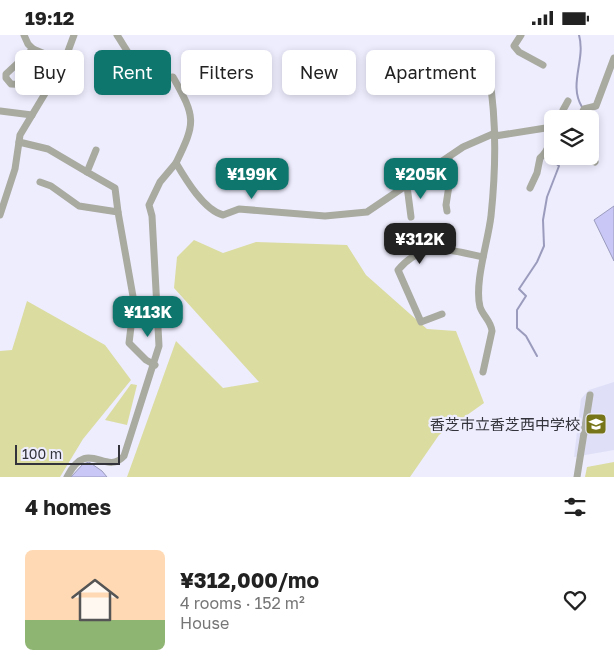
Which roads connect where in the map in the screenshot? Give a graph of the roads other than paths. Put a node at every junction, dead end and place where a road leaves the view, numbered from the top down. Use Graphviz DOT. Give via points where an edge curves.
graph roads {
  1 [pos="24,35"];
  2 [pos="74,35"];
  3 [pos="117,35"];
  4 [pos="521,35"];
  5 [pos="33,49"];
  6 [pos="68,50"];
  7 [pos="614,58"];
  8 [pos="543,65"];
  9 [pos="15,66"];
  10 [pos="15,84"];
  11 [pos="44,95"];
  12 [pos="492,95"];
  13 [pos="568,101"];
  14 [pos="562,110"];
  15 [pos="584,110"];
  16 [pos="0,111"];
  17 [pos="32,115"];
  18 [pos="544,128"];
  19 [pos="495,135"];
  20 [pos="19,142"];
  21 [pos="96,150"];
  22 [pos="544,155"];
  23 [pos="449,157"];
  24 [pos="176,163"];
  25 [pos="87,172"];
  26 [pos="40,182"];
  27 [pos="407,186"];
  28 [pos="530,188"];
  29 [pos="447,211"];
  30 [pos="118,212"];
  31 [pos="0,215"];
  32 [pos="411,217"];
  33 [pos="483,257"];
  34 [pos="442,314"];
  35 [pos="155,365"];
  36 [pos="483,372"];
  37 [pos="590,395"];
  38 [pos="67,477"];
  39 [pos="577,477"];
  1 -- 5 [label="street"];
  2 -- 6 [label="street"];
  3 -- 24 [label="street" via="145,74 173,77 189,105 190,133"];
  4 -- 8 [label="street" via="514,46"];
  7 -- 15 [label="street" via="596,106"];
  9 -- 10 [label="street" via="6,78"];
  11 -- 17 [label="street"];
  12 -- 19 [label="street"];
  13 -- 14 [label="street"];
  16 -- 17 [label="street"];
  17 -- 20 [label="street"];
  18 -- 19 [label="street"];
  19 -- 23 [label="street" via="475,141"];
  19 -- 33 [label="street" via="490,218"];
  20 -- 25 [label="street" via="48,149"];
  20 -- 31 [label="street" via="15,169"];
  21 -- 25 [label="street"];
  22 -- 28 [label="street"];
  23 -- 27 [label="street"];
  23 -- 29 [label="street"];
  24 -- 27 [label="street" via="209,208 223,215 238,209 325,216 367,212"];
  24 -- 35 [label="street" via="160,182 149,205 160,346"];
  25 -- 30 [label="street" via="115,188"];
  26 -- 30 [label="street" via="79,206"];
  27 -- 32 [label="street"];
  30 -- 35 [label="street" via="134,302 130,343"];
  33 -- 34 [label="street" via="440,249 427,250 411,257 398,270 420,322"];
  33 -- 36 [label="street" via="480,308 492,324 492,331"];
  35 -- 38 [label="street" via="124,456 116,464 108,465 92,457 82,459"];
  37 -- 39 [label="street"];
}
